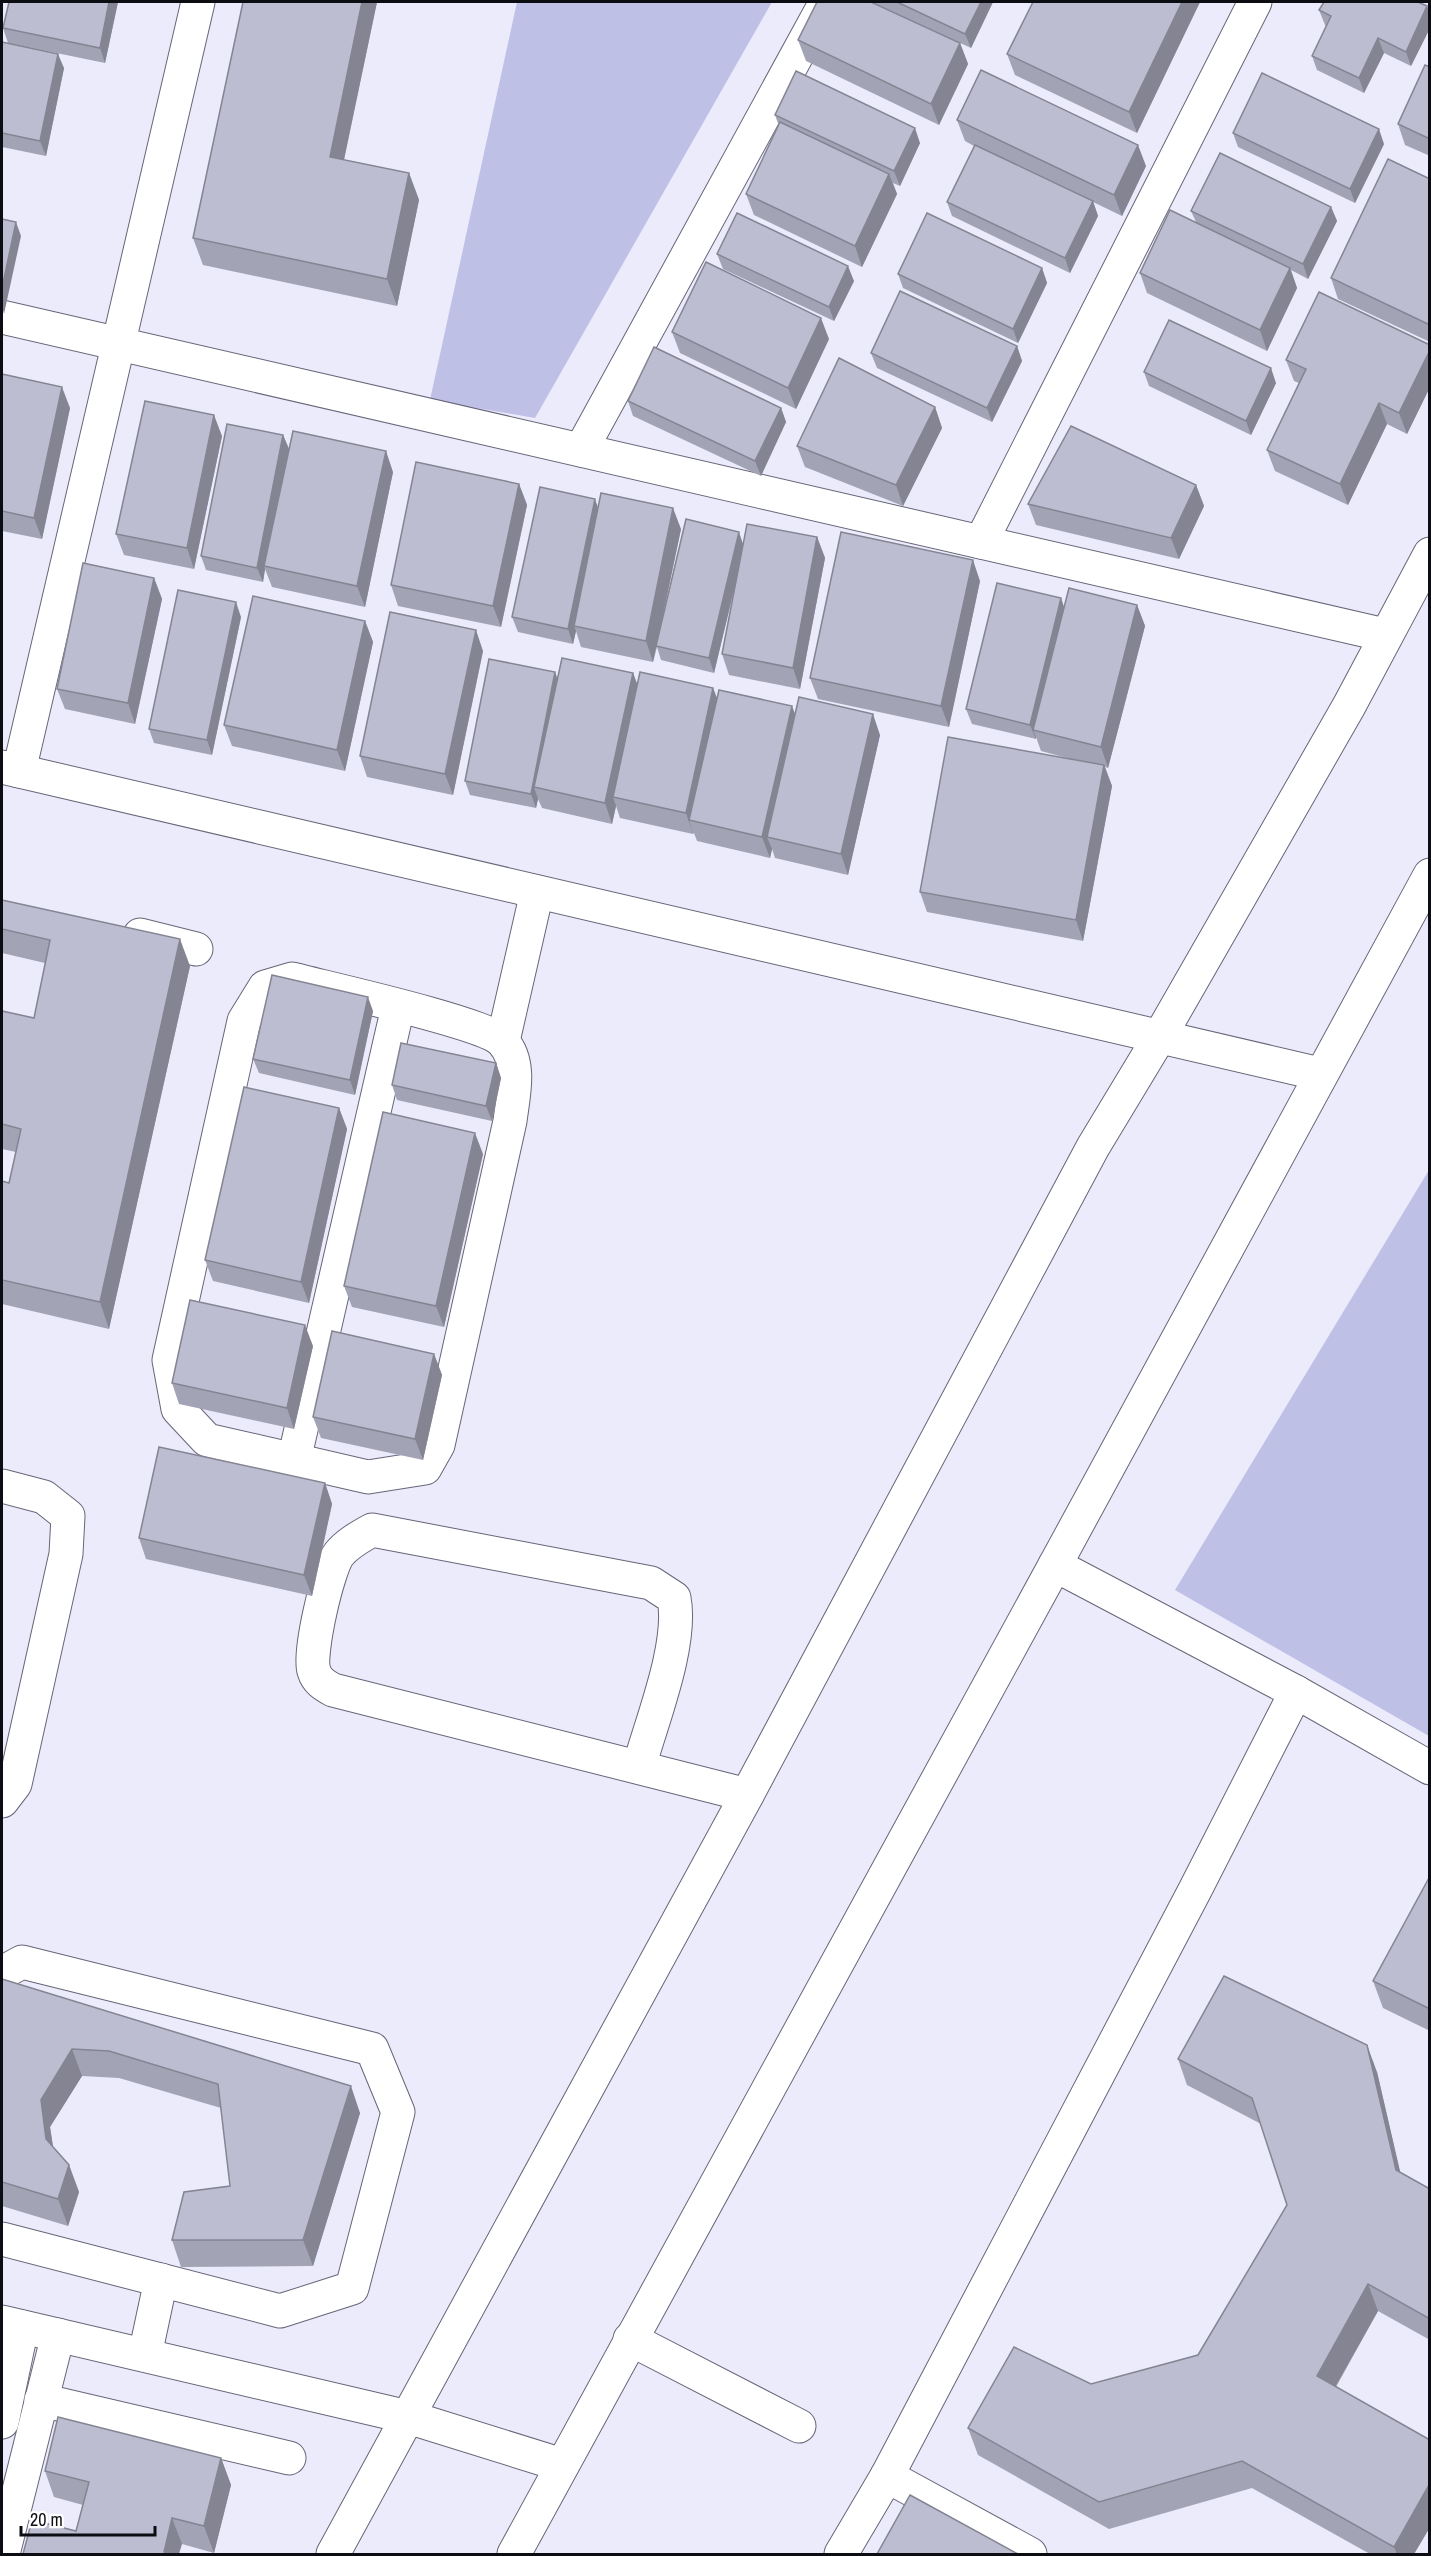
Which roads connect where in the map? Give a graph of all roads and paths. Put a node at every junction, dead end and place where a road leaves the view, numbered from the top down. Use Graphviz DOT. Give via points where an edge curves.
graph roads {
  1 [pos="198,2"];
  2 [pos="826,2"];
  3 [pos="1255,2"];
  4 [pos="2,317"];
  5 [pos="119,344"];
  6 [pos="581,450"];
  7 [pos="981,542"];
  8 [pos="1430,554"];
  9 [pos="1385,634"];
  10 [pos="10,769"];
  11 [pos="1430,875"];
  12 [pos="537,892"];
  13 [pos="116,929"];
  14 [pos="196,949"];
  15 [pos="398,1007"];
  16 [pos="1160,1036"];
  17 [pos="503,1041"];
  18 [pos="1320,1074"];
  19 [pos="294,1460"];
  20 [pos="2,1486"];
  21 [pos="1055,1565"];
  22 [pos="1296,1692"];
  23 [pos="639,1767"];
  24 [pos="1430,1768"];
  25 [pos="747,1794"];
  26 [pos="2,1801"];
  27 [pos="2,1973"];
  28 [pos="2,2239"];
  29 [pos="161,2280"];
  30 [pos="12,2324"];
  31 [pos="58,2335"];
  32 [pos="630,2339"];
  33 [pos="145,2355"];
  34 [pos="41,2400"];
  35 [pos="3,2406"];
  36 [pos="408,2417"];
  37 [pos="799,2426"];
  38 [pos="289,2458"];
  39 [pos="562,2465"];
  40 [pos="887,2476"];
  41 [pos="3,2554"];
  42 [pos="333,2554"];
  43 [pos="514,2554"];
  44 [pos="841,2554"];
  45 [pos="1030,2554"];
  1 -- 5 [label="street"];
  2 -- 6 [label="street"];
  3 -- 7 [label="street"];
  4 -- 5 [label="street"];
  5 -- 6 [label="street"];
  5 -- 10 [label="street"];
  6 -- 7 [label="street"];
  7 -- 9 [label="street"];
  8 -- 9 [label="street"];
  9 -- 16 [label="street" via="1349,706"];
  10 -- 12 [label="street"];
  11 -- 18 [label="street"];
  12 -- 16 [label="street"];
  12 -- 17 [label="street"];
  13 -- 14 [label="street"];
  15 -- 17 [label="street" via="468,1024"];
  15 -- 19 [label="street"];
  15 -- 19 [label="street" via="292,980 265,987 244,1021 170,1360 178,1409 207,1440"];
  16 -- 18 [label="street"];
  16 -- 25 [label="street" via="1093,1147"];
  17 -- 19 [label="street" via="515,1068 510,1121 438,1445 425,1468 368,1477"];
  18 -- 21 [label="street"];
  20 -- 26 [label="street" via="44,1497 68,1516 66,1554 15,1784"];
  21 -- 22 [label="street"];
  21 -- 32 [label="street"];
  22 -- 24 [label="street"];
  22 -- 40 [label="street"];
  23 -- 23 [label="street" via="324,1685 313,1669 313,1646 337,1557 349,1543 372,1530 651,1583 674,1598 677,1615 669,1663"];
  23 -- 25 [label="street"];
  25 -- 36 [label="street"];
  27 -- 29 [label="street" via="22,1962 372,2049 398,2112 352,2288 279,2311"];
  28 -- 29 [label="street"];
  29 -- 33 [label="street"];
  30 -- 31 [label="street"];
  30 -- 35 [label="street"];
  31 -- 33 [label="street"];
  31 -- 34 [label="street"];
  32 -- 37 [label="street"];
  32 -- 39 [label="street"];
  33 -- 36 [label="street"];
  34 -- 38 [label="street"];
  34 -- 41 [label="street"];
  36 -- 39 [label="street"];
  36 -- 42 [label="street"];
  39 -- 43 [label="street"];
  40 -- 44 [label="street"];
  40 -- 45 [label="street"];
}
